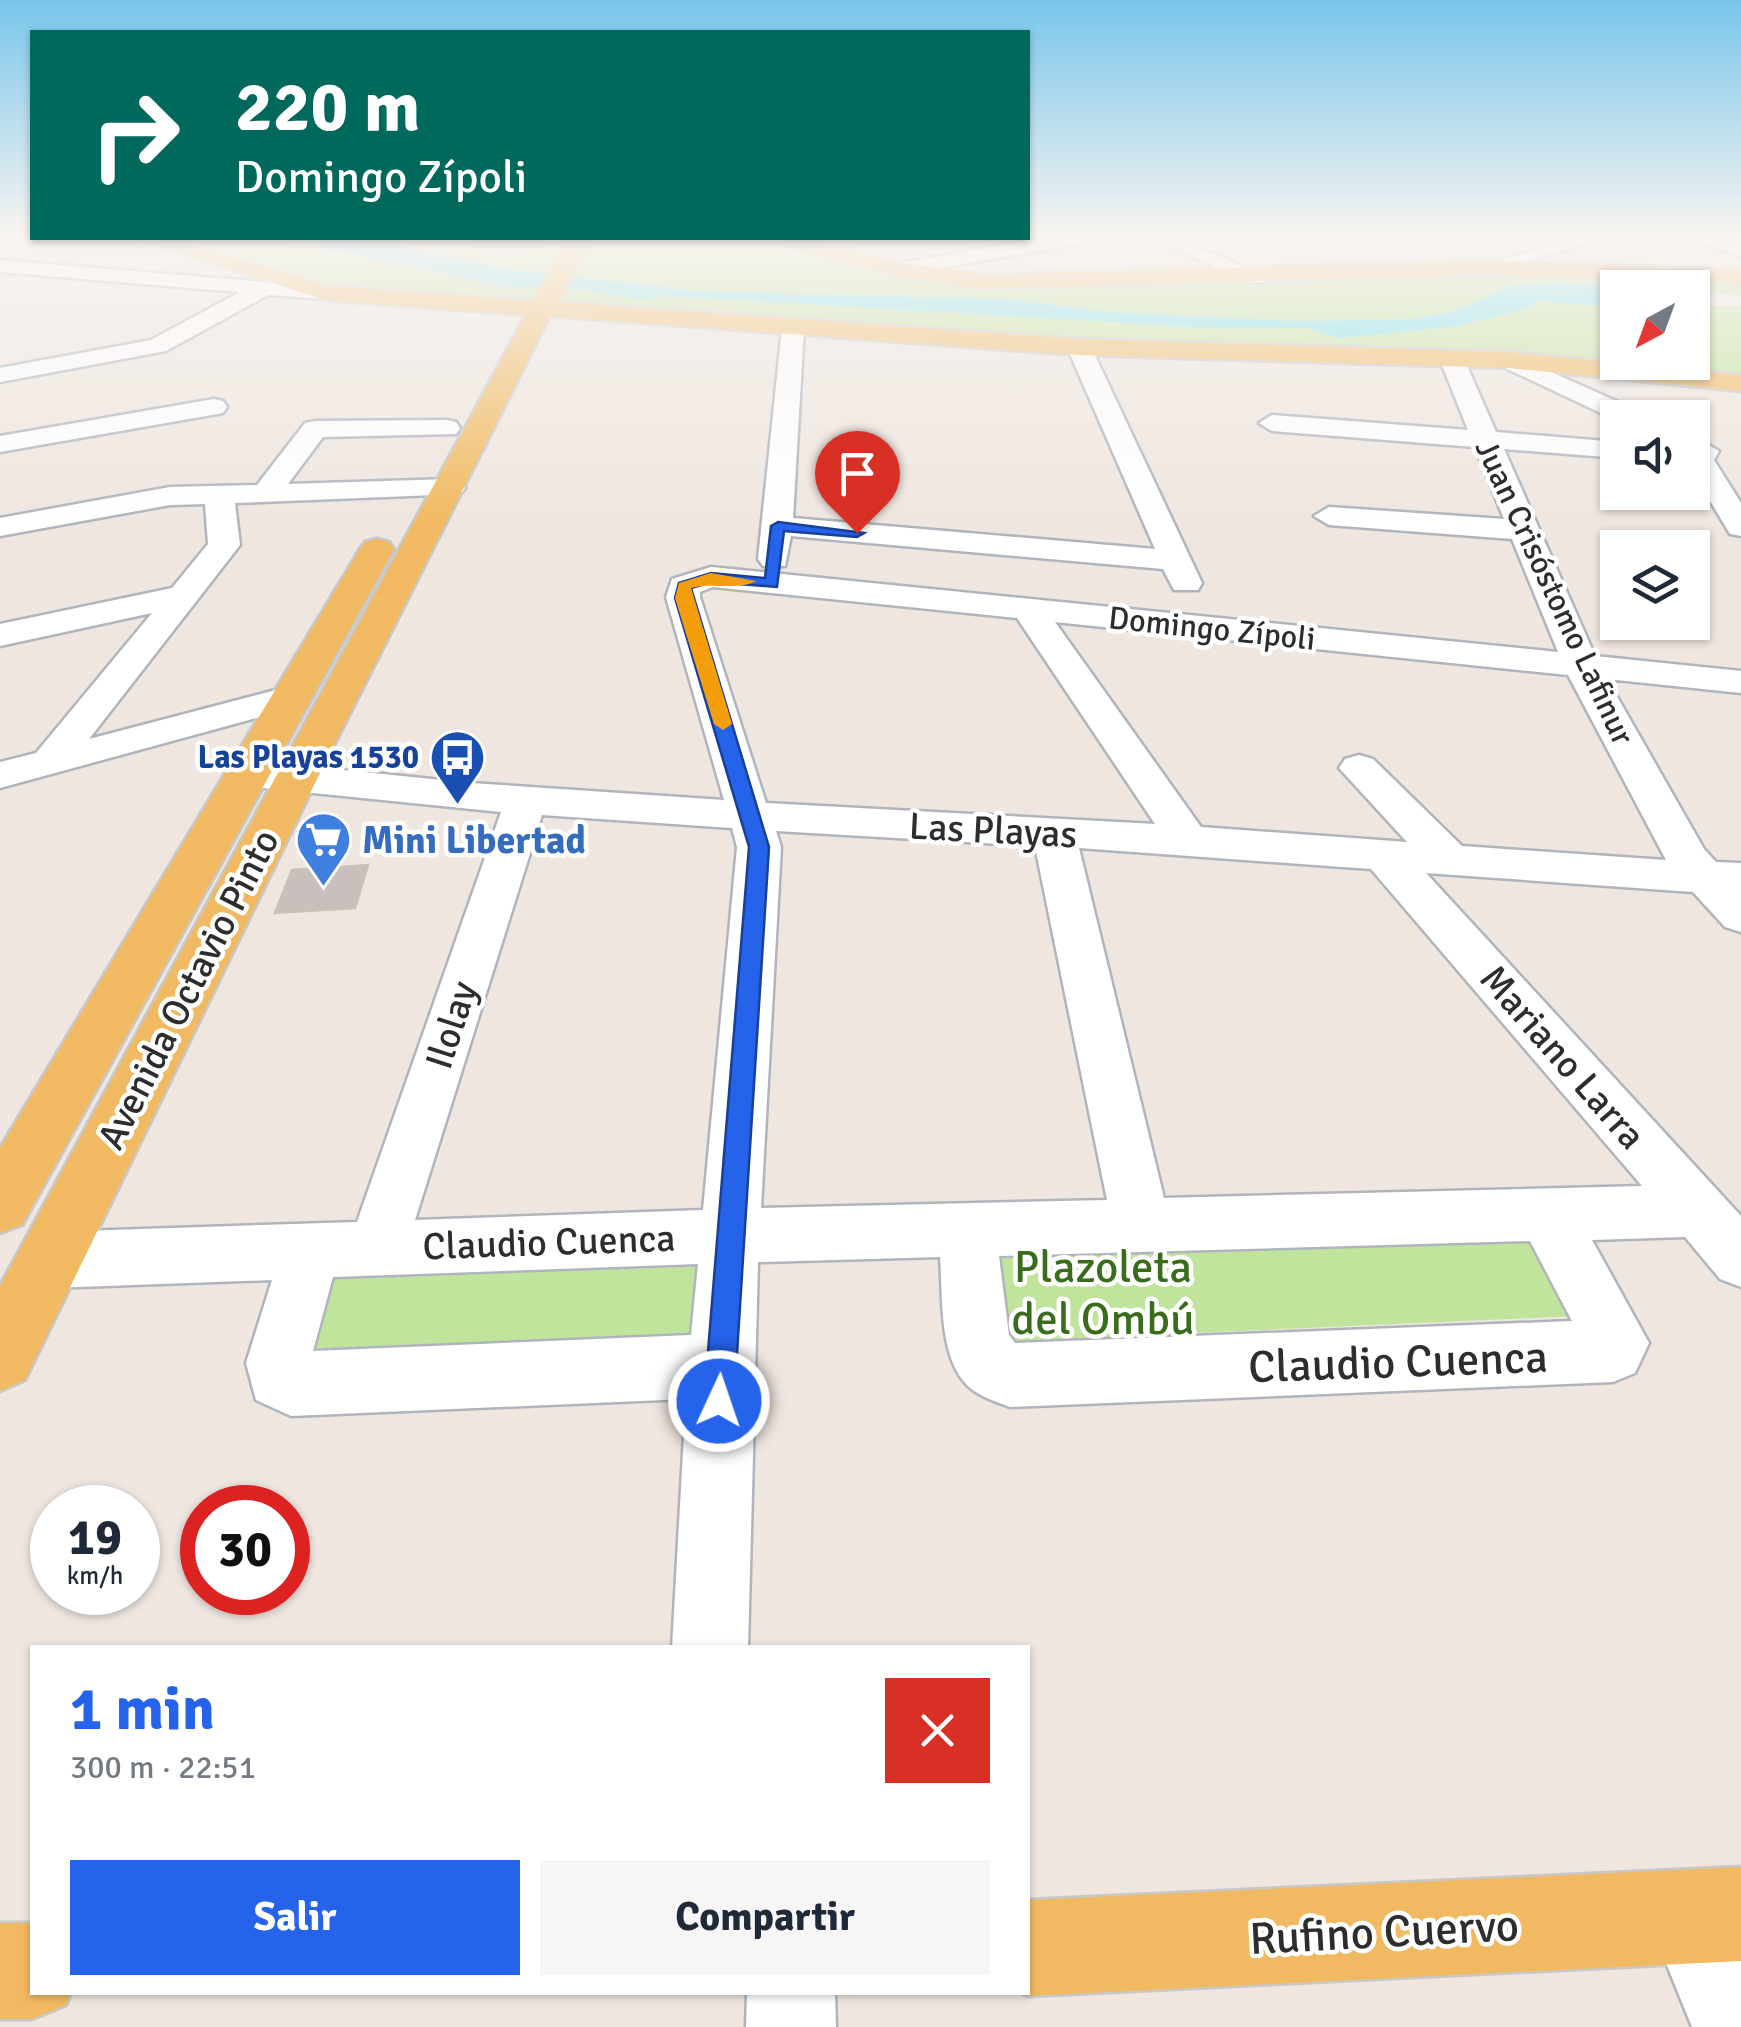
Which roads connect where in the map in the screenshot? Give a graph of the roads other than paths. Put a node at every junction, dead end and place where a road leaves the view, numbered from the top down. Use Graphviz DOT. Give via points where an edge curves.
graph roads {
  1 [pos="184,332"];
  2 [pos="512,332"];
  3 [pos="515,332"];
  4 [pos="794,332"];
  5 [pos="848,332"];
  6 [pos="1078,347"];
  7 [pos="1451,357"];
  8 [pos="1508,360"];
  9 [pos="0,375"];
  10 [pos="1741,383"];
  11 [pos="1600,403"];
  12 [pos="214,407"];
  13 [pos="1272,424"];
  14 [pos="380,428"];
  15 [pos="447,428"];
  16 [pos="1484,440"];
  17 [pos="1741,443"];
  18 [pos="0,444"];
  19 [pos="1710,448"];
  20 [pos="1600,449"];
  21 [pos="1710,455"];
  22 [pos="1741,468"];
  23 [pos="1710,476"];
  24 [pos="430,489"];
  25 [pos="334,492"];
  26 [pos="265,494"];
  27 [pos="219,496"];
  28 [pos="1328,516"];
  29 [pos="778,526"];
  30 [pos="1741,527"];
  31 [pos="0,528"];
  32 [pos="1522,530"];
  33 [pos="1174,560"];
  34 [pos="772,584"];
  35 [pos="182,596"];
  36 [pos="1028,609"];
  37 [pos="1209,627"];
  38 [pos="0,635"];
  39 [pos="1582,667"];
  40 [pos="1741,682"];
  41 [pos="291,697"];
  42 [pos="50,762"];
  43 [pos="1359,768"];
  44 [pos="0,775"];
  45 [pos="270,776"];
  46 [pos="526,801"];
  47 [pos="753,817"];
  48 [pos="1054,832"];
  49 [pos="1188,840"];
  50 [pos="1384,855"];
  51 [pos="1450,860"];
  52 [pos="1721,878"];
  53 [pos="1741,915"];
  54 [pos="0,1205"];
  55 [pos="1698,1211"];
  56 [pos="1547,1217"];
  57 [pos="1141,1226"];
  58 [pos="967,1230"];
  59 [pos="732,1236"];
  60 [pos="377,1248"];
  61 [pos="310,1252"];
  62 [pos="1741,1259"];
  63 [pos="51,1260"];
  64 [pos="0,1356"];
  65 [pos="720,1366"];
  66 [pos="710,1645"];
  67 [pos="1716,1915"];
  68 [pos="1030,1948"];
  69 [pos="30,1970"];
  70 [pos="0,1971"];
  71 [pos="791,1995"];
  72 [pos="790,2027"];
  73 [pos="1736,2027"];
  1 -- 9 [label="street" via="158,346"];
  2 -- 15 [label="main road, Avenida Octavio Pinto"];
  3 -- 24 [label="main road, Avenida Octavio Pinto"];
  4 -- 29 [label="street"];
  5 -- 6 [label="main road"];
  6 -- 7 [label="main road"];
  6 -- 33 [label="street"];
  7 -- 8 [label="main road"];
  7 -- 16 [label="street, Juan Crisóstomo Lafinur"];
  8 -- 10 [label="main road"];
  8 -- 11 [label="street"];
  12 -- 18 [label="street"];
  13 -- 16 [label="street"];
  14 -- 15 [label="street"];
  14 -- 25 [label="street"];
  14 -- 26 [label="street" via="316,429"];
  15 -- 24 [label="main road, Avenida Octavio Pinto"];
  16 -- 20 [label="street"];
  16 -- 32 [label="street, Juan Crisóstomo Lafinur"];
  17 -- 19 [label="street"];
  21 -- 22 [label="street"];
  23 -- 30 [label="street"];
  24 -- 25 [label="street"];
  24 -- 41 [label="main road, Avenida Octavio Pinto"];
  24 -- 45 [label="main road, Avenida Octavio Pinto"];
  25 -- 26 [label="street"];
  26 -- 27 [label="street"];
  27 -- 31 [label="street" via="150,498"];
  27 -- 35 [label="street" via="224,545"];
  28 -- 32 [label="street"];
  29 -- 33 [label="street"];
  29 -- 34 [label="street"];
  32 -- 39 [label="street, Juan Crisóstomo Lafinur"];
  33 -- 37 [label="street"];
  34 -- 36 [label="street, Domingo Zípoli"];
  34 -- 47 [label="street, Domingo Zípoli" via="711,578 684,586 683,598"];
  35 -- 38 [label="street"];
  35 -- 42 [label="street"];
  36 -- 37 [label="street, Domingo Zípoli"];
  36 -- 49 [label="street"];
  37 -- 39 [label="street, Domingo Zípoli"];
  39 -- 40 [label="street, Domingo Zípoli"];
  39 -- 52 [label="street, Juan Crisóstomo Lafinur" via="1676,842"];
  41 -- 42 [label="street"];
  41 -- 45 [label="main road, Avenida Octavio Pinto"];
  42 -- 44 [label="street"];
  43 -- 51 [label="street"];
  45 -- 46 [label="street, Las Playas"];
  45 -- 54 [label="main road, Avenida Octavio Pinto"];
  45 -- 63 [label="main road, Avenida Octavio Pinto"];
  46 -- 47 [label="street, Las Playas"];
  46 -- 60 [label="street, Ilolay"];
  47 -- 48 [label="street, Las Playas"];
  47 -- 59 [label="street" via="759,847"];
  48 -- 49 [label="street, Las Playas"];
  48 -- 57 [label="street"];
  49 -- 50 [label="street, Las Playas"];
  50 -- 51 [label="street, Las Playas"];
  50 -- 55 [label="street, Mariano Larra"];
  51 -- 52 [label="street, Las Playas"];
  52 -- 53 [label="street, Juan Crisóstomo Lafinur"];
  55 -- 56 [label="street, Claudio Cuenca"];
  55 -- 62 [label="street, Mariano Larra"];
  56 -- 57 [label="street, Claudio Cuenca"];
  56 -- 58 [label="street, Claudio Cuenca" via="1616,1343 1613,1351 1010,1374 988,1363 978,1342"];
  57 -- 58 [label="street, Claudio Cuenca"];
  58 -- 59 [label="street, Claudio Cuenca"];
  59 -- 60 [label="street, Claudio Cuenca"];
  59 -- 65 [label="street"];
  60 -- 61 [label="street, Claudio Cuenca"];
  61 -- 63 [label="street, Claudio Cuenca"];
  61 -- 65 [label="street" via="278,1362 279,1377 291,1384"];
  63 -- 64 [label="main road, Avenida Octavio Pinto"];
  65 -- 66 [label="street"];
  67 -- 68 [label="main road, Rufino Cuervo"];
  67 -- 73 [label="street"];
  69 -- 70 [label="main road"];
  71 -- 72 [label="street"];
}
